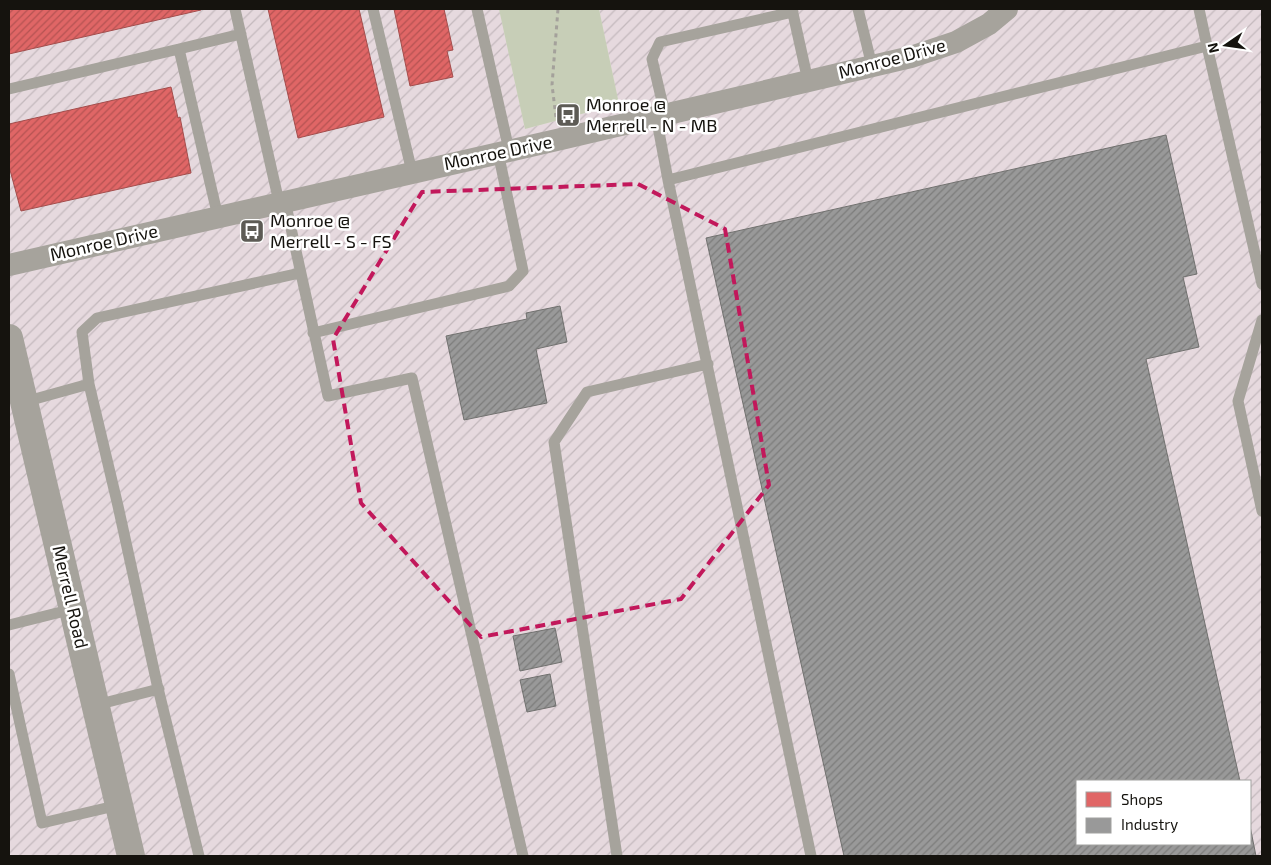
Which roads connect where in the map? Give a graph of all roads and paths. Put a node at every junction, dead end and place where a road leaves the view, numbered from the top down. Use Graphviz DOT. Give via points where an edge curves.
graph roads {
  1 [pos="235,9"];
  2 [pos="373,9"];
  3 [pos="477,9"];
  4 [pos="558,9"];
  5 [pos="858,9"];
  6 [pos="1007,9"];
  7 [pos="1199,9"];
  8 [pos="793,10"];
  9 [pos="241,34"];
  10 [pos="1207,46"];
  11 [pos="179,49"];
  12 [pos="872,66"];
  13 [pos="808,81"];
  14 [pos="9,89"];
  15 [pos="660,115"];
  16 [pos="561,139"];
  17 [pos="504,151"];
  18 [pos="412,172"];
  19 [pos="668,180"];
  20 [pos="282,202"];
  21 [pos="218,217"];
  22 [pos="9,265"];
  23 [pos="300,273"];
  24 [pos="1262,284"];
  25 [pos="1262,320"];
  26 [pos="314,333"];
  27 [pos="10,350"];
  28 [pos="708,364"];
  29 [pos="90,384"];
  30 [pos="24,402"];
  31 [pos="1262,511"];
  32 [pos="73,609"];
  33 [pos="9,625"];
  34 [pos="9,674"];
  35 [pos="159,689"];
  36 [pos="96,705"];
  37 [pos="119,805"];
  38 [pos="131,856"];
  39 [pos="199,856"];
  40 [pos="523,856"];
  41 [pos="617,856"];
  42 [pos="811,856"];
  1 -- 9 [label="lane"];
  2 -- 18 [label="lane"];
  3 -- 17 [label="lane"];
  4 -- 16 [label="path" via="552,85"];
  5 -- 12 [label="lane"];
  6 -- 12 [label="street, Monroe Drive" via="989,24 956,42"];
  7 -- 10 [label="lane"];
  8 -- 13 [label="lane"];
  8 -- 15 [label="lane" via="660,42 652,59"];
  9 -- 11 [label="lane"];
  9 -- 20 [label="lane"];
  10 -- 19 [label="lane"];
  10 -- 24 [label="lane"];
  11 -- 14 [label="lane"];
  11 -- 21 [label="lane"];
  12 -- 13 [label="street, Monroe Drive"];
  13 -- 15 [label="street, Monroe Drive"];
  15 -- 16 [label="street, Monroe Drive"];
  15 -- 19 [label="lane"];
  16 -- 17 [label="street, Monroe Drive"];
  17 -- 18 [label="street, Monroe Drive"];
  17 -- 26 [label="lane" via="523,271 509,286"];
  18 -- 20 [label="street, Monroe Drive"];
  19 -- 28 [label="lane"];
  20 -- 21 [label="street, Monroe Drive"];
  20 -- 23 [label="lane"];
  21 -- 22 [label="street, Monroe Drive"];
  23 -- 26 [label="lane"];
  23 -- 29 [label="lane" via="97,318 82,332"];
  25 -- 31 [label="lane" via="1238,401"];
  26 -- 40 [label="lane" via="328,396 412,378"];
  27 -- 30 [label="street, Merrell Road"];
  28 -- 41 [label="lane" via="587,392 554,442"];
  28 -- 42 [label="lane"];
  29 -- 30 [label="lane"];
  29 -- 35 [label="lane"];
  30 -- 32 [label="street, Merrell Road"];
  32 -- 33 [label="lane"];
  32 -- 36 [label="street, Merrell Road"];
  34 -- 37 [label="lane" via="42,823"];
  35 -- 36 [label="lane"];
  35 -- 39 [label="lane"];
  36 -- 37 [label="street, Merrell Road"];
  37 -- 38 [label="street, Merrell Road"];
}
